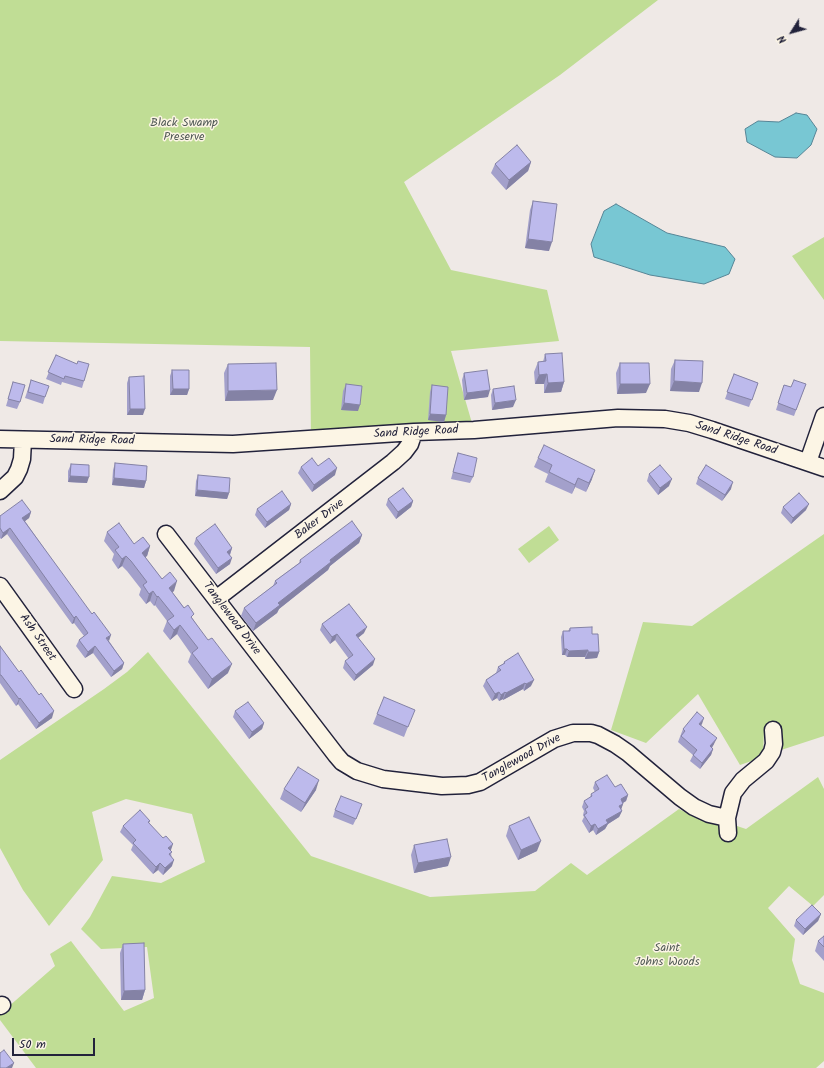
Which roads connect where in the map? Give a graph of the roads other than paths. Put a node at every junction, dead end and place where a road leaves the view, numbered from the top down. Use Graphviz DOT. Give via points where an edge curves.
graph roads {
  1 [pos="824,416"];
  2 [pos="414,432"];
  3 [pos="0,439"];
  4 [pos="24,440"];
  5 [pos="808,462"];
  6 [pos="824,468"];
  7 [pos="0,491"];
  8 [pos="166,534"];
  9 [pos="0,586"];
  10 [pos="216,599"];
  11 [pos="74,690"];
  12 [pos="773,730"];
  1 -- 5 [label="street"];
  2 -- 4 [label="street, Sand Ridge Road" via="233,444"];
  2 -- 5 [label="street, Sand Ridge Road" via="474,430 618,418 665,419 712,430"];
  2 -- 10 [label="street, Baker Drive" via="410,444 394,462"];
  3 -- 4 [label="street, Sand Ridge Road"];
  4 -- 7 [label="street" via="22,460 15,477"];
  5 -- 6 [label="street, Sand Ridge Road"];
  8 -- 10 [label="street, Tanglewood Drive"];
  9 -- 11 [label="street, Ash Street"];
  10 -- 12 [label="street, Tanglewood Drive" via="336,755 357,772 383,779 442,786 468,785 480,782 554,739 573,733 591,733 628,752 680,797 728,826 733,793 772,752"];
}
